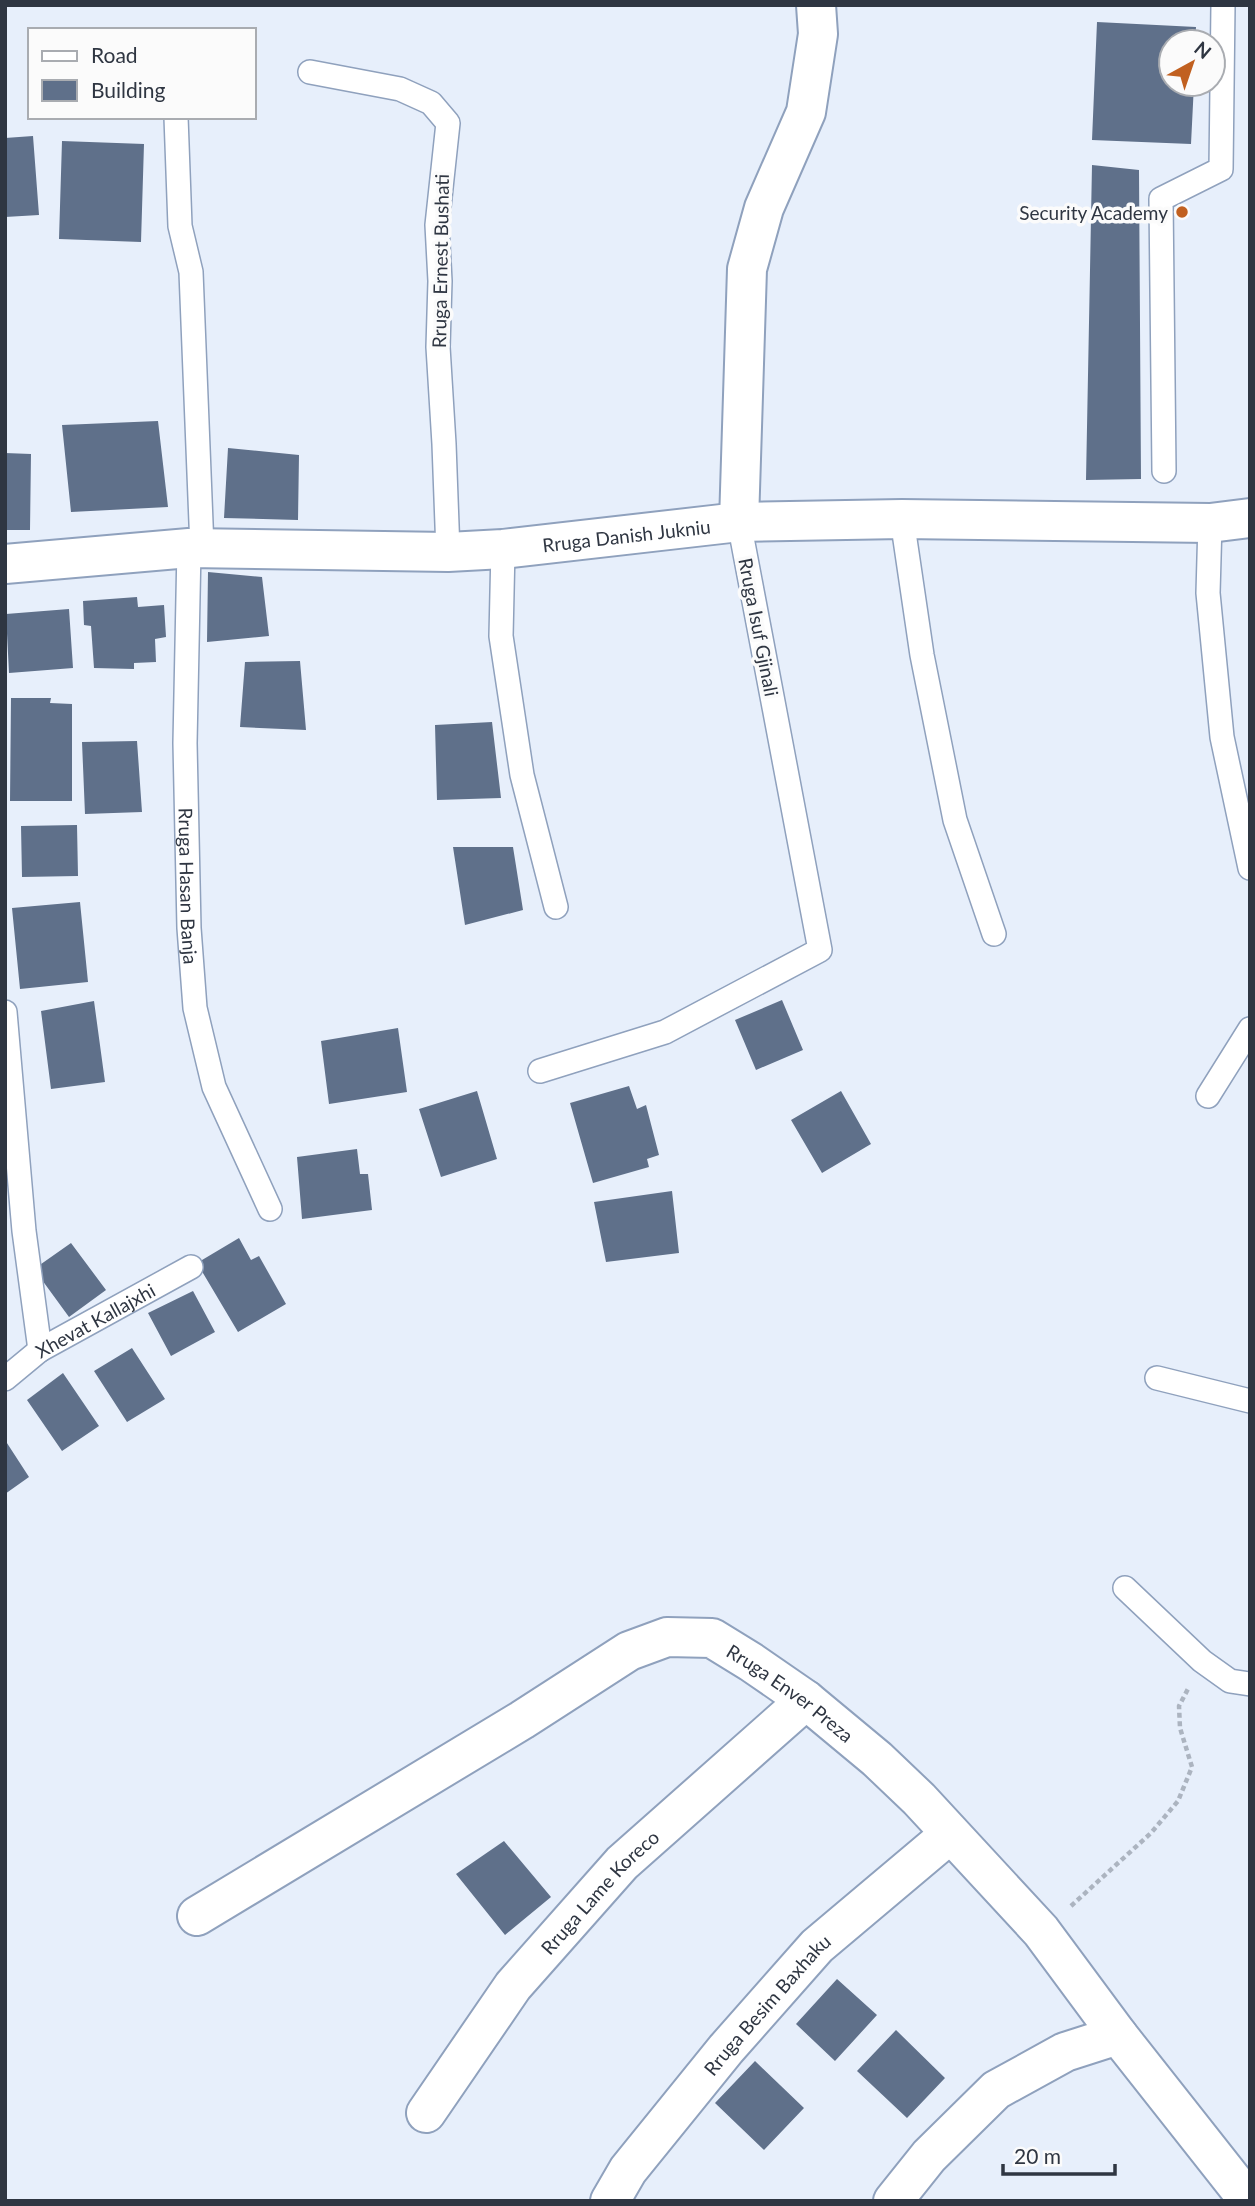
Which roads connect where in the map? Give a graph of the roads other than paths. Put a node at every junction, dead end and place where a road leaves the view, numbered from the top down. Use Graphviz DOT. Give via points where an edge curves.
graph roads {
  1 [pos="816,5"];
  2 [pos="1223,5"];
  3 [pos="310,72"];
  4 [pos="176,119"];
  5 [pos="1164,471"];
  6 [pos="1250,518"];
  7 [pos="902,519"];
  8 [pos="739,522"];
  9 [pos="1210,523"];
  10 [pos="195,548"];
  11 [pos="503,549"];
  12 [pos="448,552"];
  13 [pos="5,564"];
  14 [pos="1250,868"];
  15 [pos="556,908"];
  16 [pos="993,934"];
  17 [pos="5,1012"];
  18 [pos="1250,1029"];
  19 [pos="540,1071"];
  20 [pos="1208,1096"];
  21 [pos="270,1209"];
  22 [pos="191,1267"];
  23 [pos="40,1350"];
  24 [pos="1157,1378"];
  25 [pos="5,1380"];
  26 [pos="1250,1401"];
  27 [pos="1125,1588"];
  28 [pos="1250,1684"];
  29 [pos="806,1700"];
  30 [pos="950,1834"];
  31 [pos="197,1916"];
  32 [pos="1118,2035"];
  33 [pos="426,2113"];
  34 [pos="610,2201"];
  35 [pos="893,2201"];
  36 [pos="1249,2201"];
  1 -- 8 [label="street, Rruga Isuf Gjinali" via="818,34 806,112 764,208 747,269"];
  2 -- 5 [label="lane" via="1221,169 1161,199"];
  3 -- 12 [label="lane, Rruga Ernest Bushati" via="400,89 432,103 448,123 437,225"];
  4 -- 10 [label="lane, Rruga Hasan Banja" via="180,226 191,272"];
  6 -- 9 [label="street, Rruga Danish Jukniu"];
  7 -- 8 [label="street, Rruga Danish Jukniu"];
  7 -- 9 [label="street, Rruga Danish Jukniu"];
  7 -- 16 [label="lane" via="922,655 955,820"];
  8 -- 11 [label="street, Rruga Danish Jukniu"];
  8 -- 19 [label="lane, Rruga Isuf Gjinali" via="820,950 665,1032"];
  9 -- 14 [label="lane" via="1208,593 1222,737"];
  10 -- 12 [label="street, Rruga Danish Jukniu"];
  10 -- 13 [label="street, Rruga Danish Jukniu"];
  10 -- 21 [label="lane, Rruga Hasan Banja" via="185,743 195,1008 214,1087"];
  11 -- 12 [label="street, Rruga Danish Jukniu"];
  11 -- 15 [label="lane" via="501,636 522,775"];
  17 -- 23 [label="lane" via="24,1231"];
  18 -- 20 [label="lane"];
  22 -- 23 [label="lane, Xhevat Kallajxhi"];
  23 -- 25 [label="lane, Xhevat Kallajxhi"];
  24 -- 26 [label="lane"];
  27 -- 28 [label="lane" via="1202,1661 1230,1681"];
  29 -- 30 [label="street, Rruga Enver Preza" via="919,1798"];
  29 -- 31 [label="street, Rruga Enver Preza" via="712,1639 667,1637 629,1651"];
  29 -- 33 [label="street, Rruga Lame Koreco" via="622,1863 513,1986"];
  30 -- 32 [label="street, Rruga Enver Preza" via="1041,1931"];
  30 -- 34 [label="street, Rruga Besim Baxhaku" via="817,1946 726,2049 628,2170"];
  32 -- 35 [label="street" via="1065,2052 996,2090 929,2156"];
  32 -- 36 [label="street, Rruga Enver Preza"];
}
